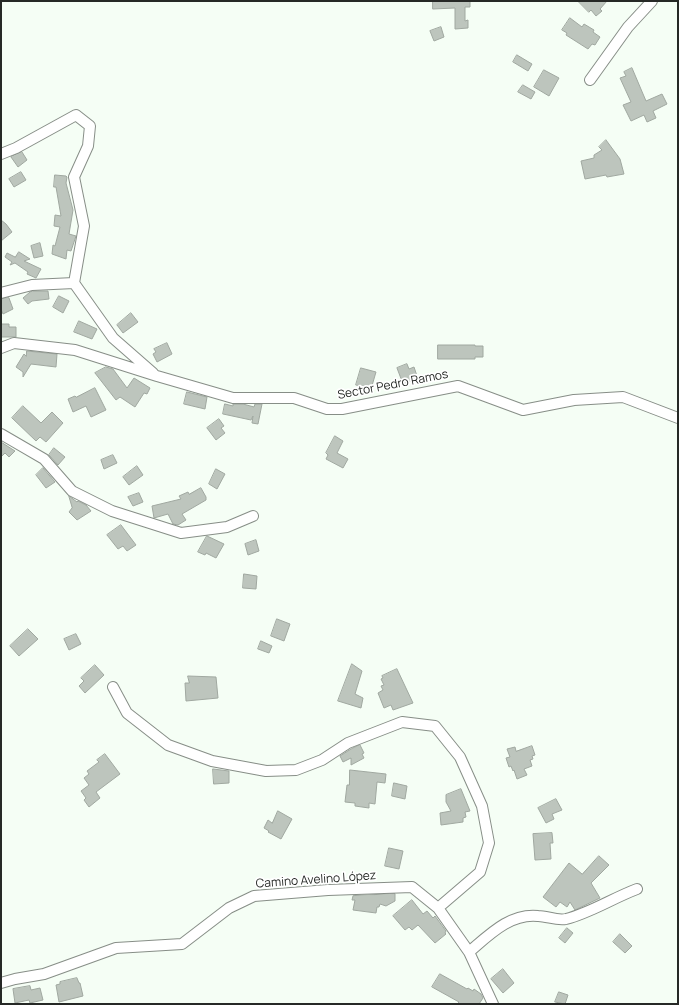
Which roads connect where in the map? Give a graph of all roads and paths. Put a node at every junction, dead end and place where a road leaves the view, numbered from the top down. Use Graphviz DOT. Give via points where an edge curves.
graph roads {
  1 [pos="652,1"];
  2 [pos="590,80"];
  3 [pos="1,154"];
  4 [pos="74,282"];
  5 [pos="1,293"];
  6 [pos="1,348"];
  7 [pos="157,376"];
  8 [pos="678,418"];
  9 [pos="1,434"];
  10 [pos="253,516"];
  11 [pos="113,687"];
  12 [pos="637,889"];
  13 [pos="438,908"];
  14 [pos="469,952"];
  15 [pos="1,983"];
  16 [pos="493,1004"];
  1 -- 2 [label="street" via="628,27"];
  3 -- 4 [label="street" via="76,115 90,126 88,146 74,177 84,226"];
  4 -- 5 [label="street" via="32,286"];
  4 -- 7 [label="street" via="113,338"];
  6 -- 7 [label="street, Sector Pedro Ramos" via="14,344 75,350"];
  7 -- 8 [label="street, Sector Pedro Ramos" via="233,398 294,398 327,409 342,410 458,386 523,410 574,400 623,397"];
  9 -- 10 [label="street" via="44,459 72,490 112,511 181,533 227,527"];
  11 -- 13 [label="street" via="127,713 168,745 212,761 266,771 296,770 322,760 348,743 402,722 435,726 460,757 482,806 489,843 480,872"];
  12 -- 14 [label="street" via="563,920 537,915 518,917 496,929"];
  13 -- 14 [label="street, Camino Avelino López"];
  13 -- 15 [label="street, Camino Avelino López" via="412,887 254,896 228,908 182,944 116,948 44,974"];
  14 -- 16 [label="street, Camino Avelino López"];
}
